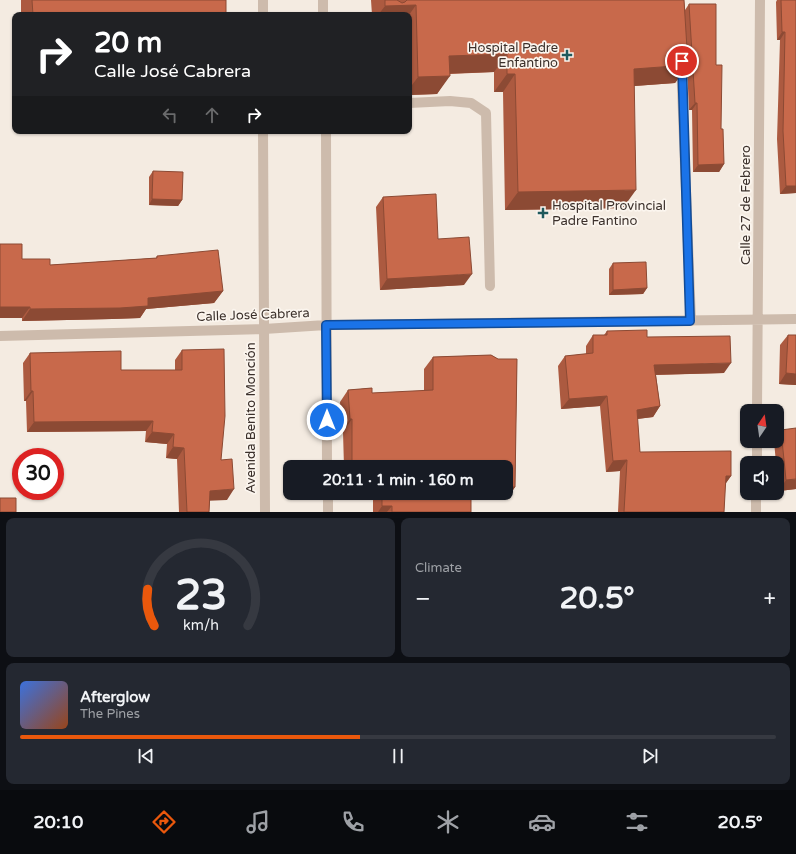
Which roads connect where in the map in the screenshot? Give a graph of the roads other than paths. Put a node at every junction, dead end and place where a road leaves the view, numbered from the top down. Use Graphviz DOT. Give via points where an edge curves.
graph roads {
  1 [pos="263,0"];
  2 [pos="322,0"];
  3 [pos="760,0"];
  4 [pos="263,12"];
  5 [pos="323,12"];
  6 [pos="681,53"];
  7 [pos="412,103"];
  8 [pos="264,134"];
  9 [pos="326,134"];
  10 [pos="490,286"];
  11 [pos="796,319"];
  12 [pos="758,320"];
  13 [pos="690,321"];
  14 [pos="326,325"];
  15 [pos="264,329"];
  16 [pos="0,336"];
  17 [pos="757,404"];
  18 [pos="327,460"];
  19 [pos="328,500"];
  20 [pos="756,500"];
  21 [pos="265,512"];
  22 [pos="328,512"];
  23 [pos="756,512"];
  1 -- 4 [label="street"];
  2 -- 5 [label="street"];
  3 -- 12 [label="street, Calle 27 de Febrero"];
  6 -- 13 [label="street"];
  7 -- 10 [label="street" via="471,103 486,113"];
  8 -- 15 [label="street, Avenida Benito Monción"];
  9 -- 14 [label="street"];
  11 -- 12 [label="street, Calle José Cabrera"];
  12 -- 13 [label="street, Calle José Cabrera"];
  12 -- 17 [label="street, Calle 27 de Febrero"];
  13 -- 14 [label="street, Calle José Cabrera"];
  14 -- 15 [label="street, Calle José Cabrera"];
  14 -- 18 [label="street"];
  15 -- 16 [label="street, Calle José Cabrera"];
  15 -- 21 [label="street, Avenida Benito Monción"];
  19 -- 22 [label="street"];
  20 -- 23 [label="street"];
}
